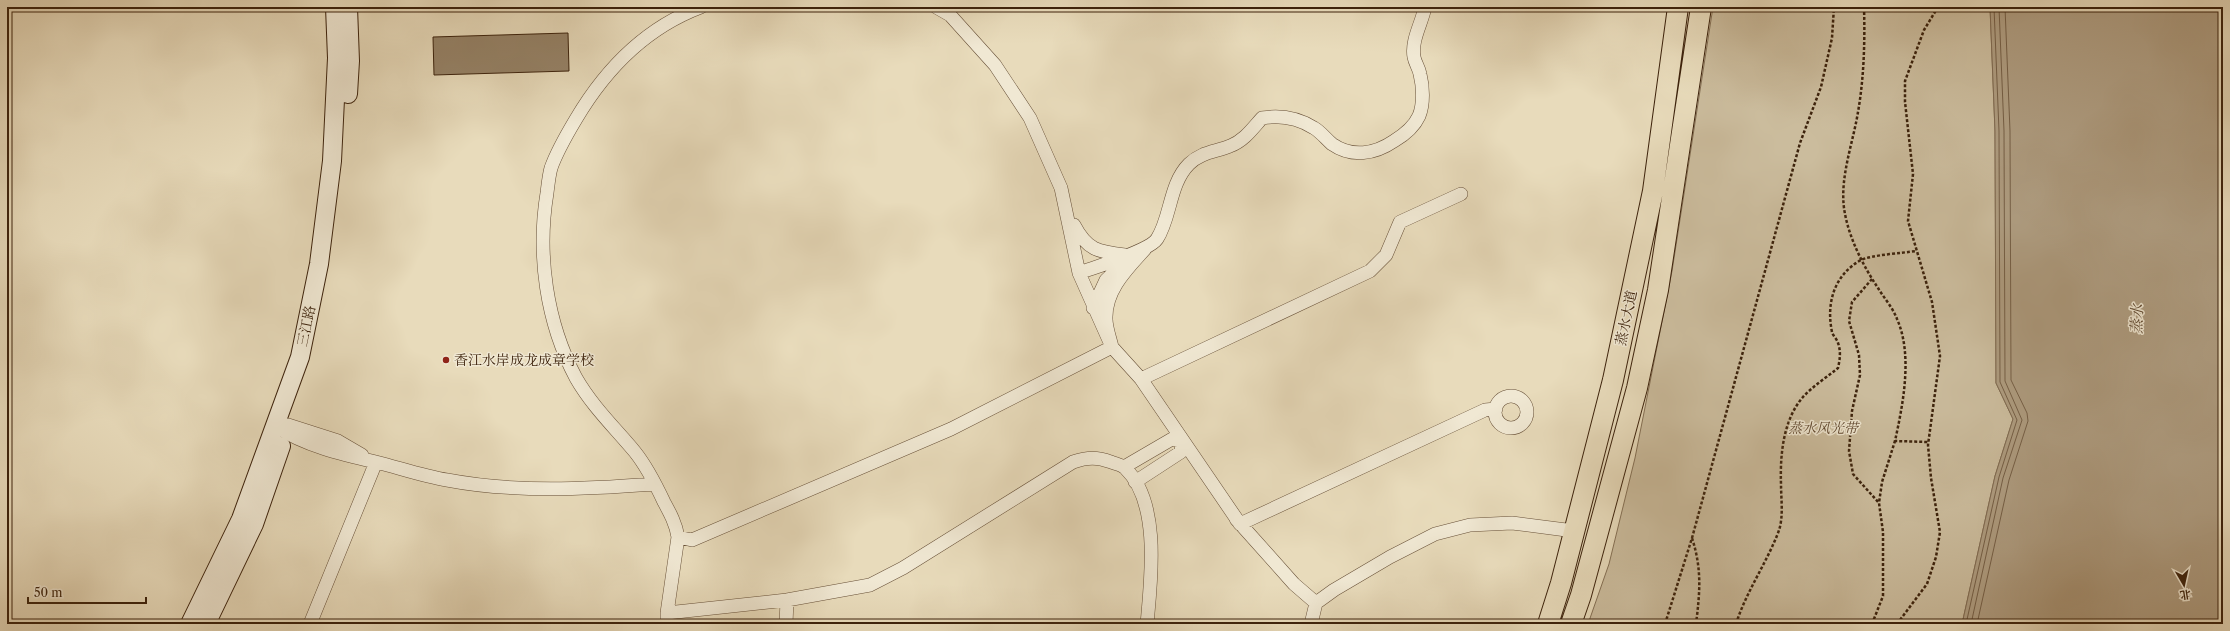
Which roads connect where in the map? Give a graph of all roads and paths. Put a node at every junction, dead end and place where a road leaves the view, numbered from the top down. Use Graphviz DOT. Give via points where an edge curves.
graph roads {
  1 [pos="335,7"];
  2 [pos="348,7"];
  3 [pos="701,7"];
  4 [pos="936,7"];
  5 [pos="1425,7"];
  6 [pos="1678,7"];
  7 [pos="1701,7"];
  8 [pos="1834,7"];
  9 [pos="1864,7"];
  10 [pos="1938,7"];
  11 [pos="955,11"];
  12 [pos="1461,194"];
  13 [pos="1067,212"];
  14 [pos="1145,249"];
  15 [pos="1916,251"];
  16 [pos="1127,255"];
  17 [pos="1862,260"];
  18 [pos="1079,273"];
  19 [pos="1872,279"];
  20 [pos="1094,308"];
  21 [pos="1112,346"];
  22 [pos="1140,379"];
  23 [pos="1496,409"];
  24 [pos="282,428"];
  25 [pos="1895,441"];
  26 [pos="1928,442"];
  27 [pos="1178,444"];
  28 [pos="376,462"];
  29 [pos="1124,467"];
  30 [pos="1135,482"];
  31 [pos="655,484"];
  32 [pos="1880,503"];
  33 [pos="1240,524"];
  34 [pos="1574,531"];
  35 [pos="678,537"];
  36 [pos="1692,538"];
  37 [pos="787,600"];
  38 [pos="1316,603"];
  39 [pos="667,618"];
  40 [pos="190,624"];
  41 [pos="206,624"];
  42 [pos="310,624"];
  43 [pos="786,624"];
  44 [pos="1148,624"];
  45 [pos="1311,624"];
  46 [pos="1548,624"];
  47 [pos="1571,624"];
  48 [pos="1665,624"];
  49 [pos="1696,624"];
  50 [pos="1736,624"];
  51 [pos="1872,624"];
  52 [pos="1897,624"];
  1 -- 24 [label="main road, 三江路" via="337,58 332,162 319,264"];
  2 -- 24 [label="main road, 三江路" via="350,61 343,163 330,266 310,359"];
  3 -- 31 [label="street" via="652,33 619,59 591,94 568,132 551,168 542,222 544,267 551,308 562,348 576,378 592,403 636,454"];
  4 -- 11 [label="street"];
  5 -- 14 [label="street" via="1414,40 1414,57 1420,73 1423,95 1419,116 1407,133 1387,146 1367,154 1349,152 1333,144 1314,128 1295,119 1276,116 1262,118 1247,135 1232,146 1206,152 1189,164 1177,182 1157,240"];
  6 -- 34 [label="main road, 蒸水大道" via="1651,198 1613,380"];
  7 -- 47 [label="main road, 蒸水大道" via="1658,290 1637,388"];
  8 -- 36 [label="path" via="1832,38 1821,86 1800,143"];
  9 -- 17 [label="path" via="1863,71 1846,173 1844,207 1850,234"];
  10 -- 15 [label="path" via="1924,30 1905,81 1913,174 1908,221"];
  11 -- 13 [label="street" via="1030,118 1060,188"];
  12 -- 22 [label="street" via="1400,222 1386,255 1370,271"];
  13 -- 16 [label="street" via="1081,238 1092,248"];
  13 -- 18 [label="street"];
  14 -- 16 [label="street"];
  14 -- 20 [label="street" via="1122,262 1113,272 1102,287"];
  14 -- 21 [label="street" via="1120,277 1112,292 1106,320"];
  15 -- 17 [label="path"];
  15 -- 26 [label="path" via="1932,302 1940,356"];
  16 -- 18 [label="street"];
  17 -- 19 [label="path"];
  17 -- 50 [label="path" via="1840,277 1834,291 1832,333 1838,343 1838,368 1802,398 1784,434 1781,459 1782,514 1778,532 1758,576 1743,601"];
  18 -- 20 [label="street"];
  19 -- 25 [label="path" via="1897,318 1903,341 1904,371"];
  19 -- 32 [label="path" via="1852,302 1849,321 1860,355 1860,375 1852,411 1849,451 1853,474"];
  20 -- 21 [label="street"];
  21 -- 22 [label="street"];
  21 -- 35 [label="street" via="951,429 692,540"];
  22 -- 27 [label="street"];
  23 -- 33 [label="street" via="1485,410"];
  24 -- 28 [label="street" via="316,446"];
  24 -- 40 [label="main road, 三江路" via="242,519"];
  24 -- 41 [label="main road, 三江路" via="254,524"];
  25 -- 26 [label="path"];
  25 -- 32 [label="path" via="1882,482"];
  26 -- 52 [label="path" via="1940,532 1936,557 1927,584"];
  27 -- 29 [label="street"];
  27 -- 30 [label="street"];
  27 -- 33 [label="street" via="1206,486"];
  28 -- 31 [label="street" via="447,480 515,487"];
  28 -- 42 [label="street"];
  29 -- 30 [label="street"];
  29 -- 37 [label="street" via="1090,457 1073,462 903,568 870,585"];
  30 -- 44 [label="street" via="1148,512 1151,536 1152,576"];
  31 -- 35 [label="street" via="676,526"];
  32 -- 51 [label="path" via="1883,532 1883,596"];
  33 -- 38 [label="street" via="1294,584"];
  34 -- 38 [label="street" via="1512,523 1470,525 1435,534 1359,575"];
  34 -- 46 [label="main road, 蒸水大道"];
  35 -- 39 [label="street"];
  36 -- 48 [label="path"];
  36 -- 49 [label="path" via="1698,557 1701,586"];
  37 -- 39 [label="street"];
  37 -- 43 [label="street"];
  38 -- 45 [label="street"];
}
